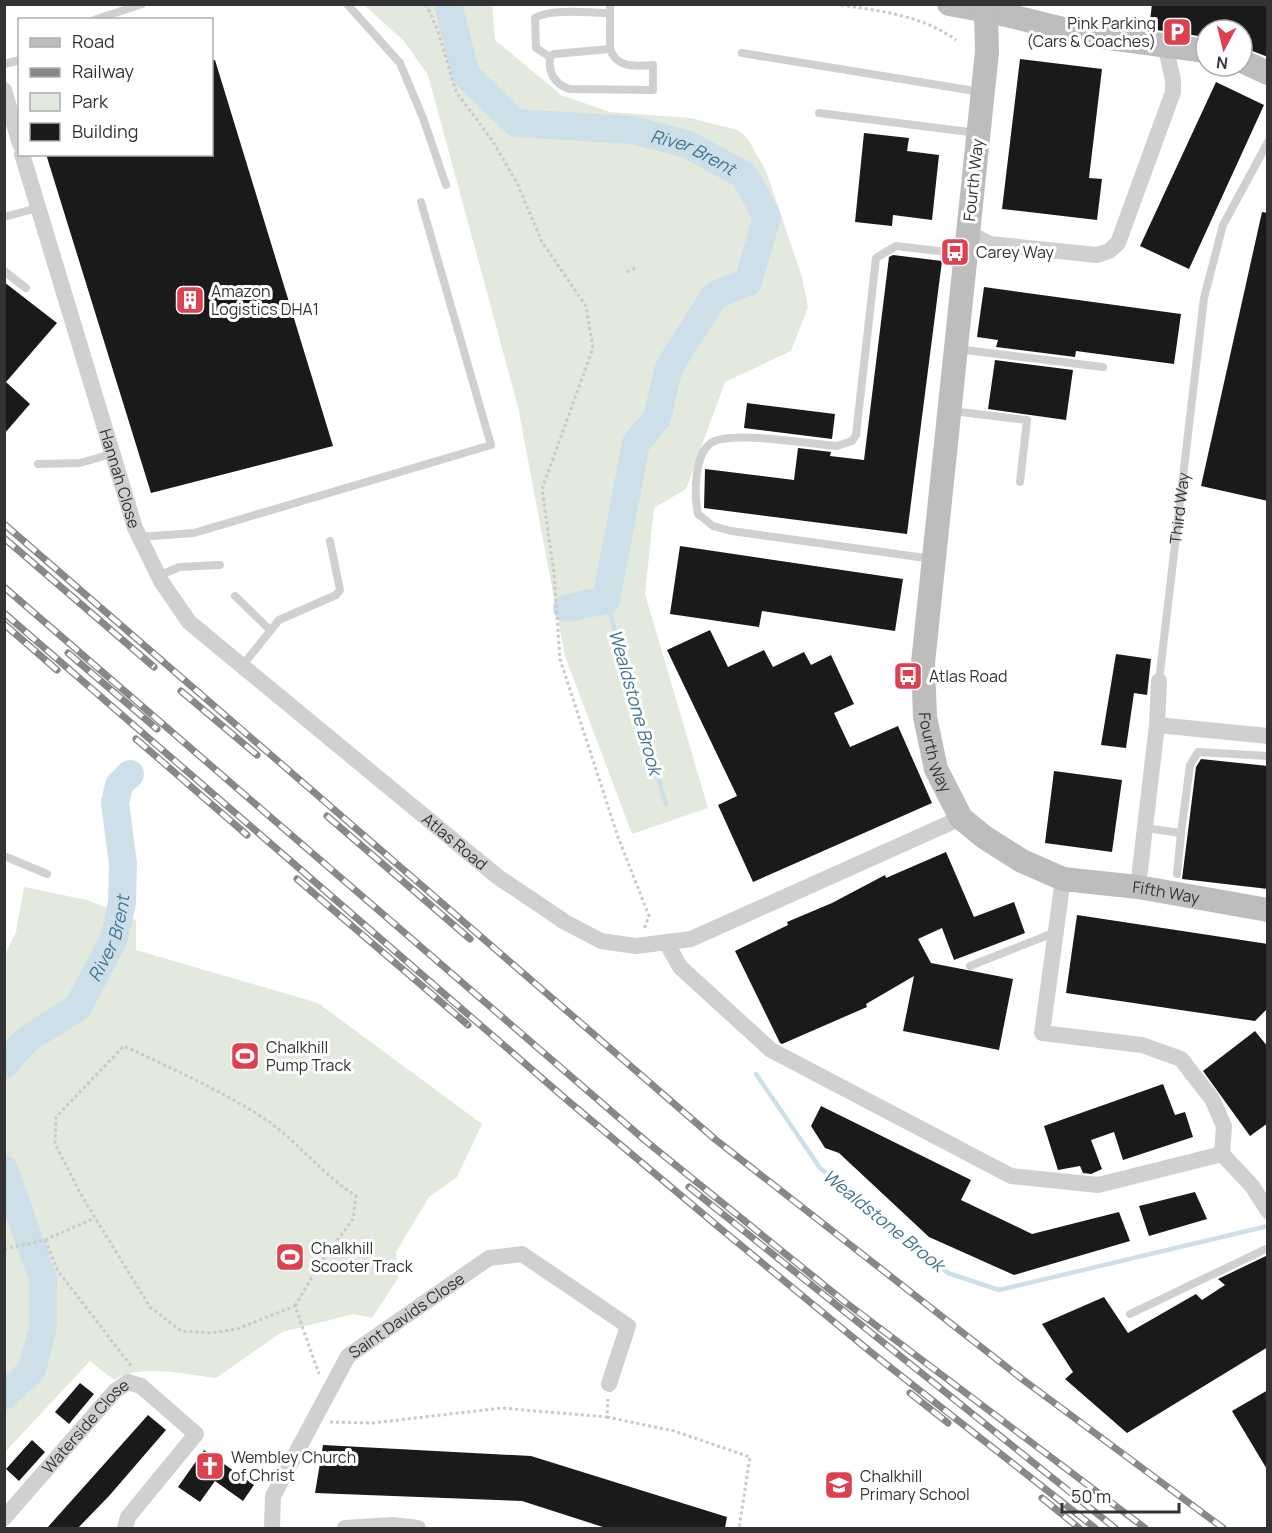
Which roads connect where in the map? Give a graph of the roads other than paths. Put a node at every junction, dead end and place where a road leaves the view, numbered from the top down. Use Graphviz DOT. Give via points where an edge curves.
graph roads {
  1 [pos="142,4"];
  2 [pos="347,4"];
  3 [pos="949,4"];
  4 [pos="610,9"];
  5 [pos="992,12"];
  6 [pos="100,18"];
  7 [pos="1165,45"];
  8 [pos="610,49"];
  9 [pos="1194,49"];
  10 [pos="742,53"];
  11 [pos="550,57"];
  12 [pos="1254,67"];
  13 [pos="1268,73"];
  14 [pos="4,90"];
  15 [pos="982,92"];
  16 [pos="819,113"];
  17 [pos="978,133"];
  18 [pos="18,137"];
  19 [pos="1268,142"];
  20 [pos="23,156"];
  21 [pos="446,185"];
  22 [pos="421,202"];
  23 [pos="37,208"];
  24 [pos="4,217"];
  25 [pos="966,243"];
  26 [pos="4,270"];
  27 [pos="26,288"];
  28 [pos="955,349"];
  29 [pos="1103,367"];
  30 [pos="949,411"];
  31 [pos="111,454"];
  32 [pos="38,464"];
  33 [pos="1020,482"];
  34 [pos="139,537"];
  35 [pos="330,541"];
  36 [pos="933,559"];
  37 [pos="220,565"];
  38 [pos="159,576"];
  39 [pos="235,596"];
  40 [pos="270,630"];
  41 [pos="242,666"];
  42 [pos="1159,681"];
  43 [pos="1157,725"];
  44 [pos="326,735"];
  45 [pos="1268,736"];
  46 [pos="1268,756"];
  47 [pos="961,818"];
  48 [pos="1145,828"];
  49 [pos="1181,833"];
  50 [pos="4,856"];
  51 [pos="47,874"];
  52 [pos="1178,874"];
  53 [pos="1064,879"];
  54 [pos="1138,887"];
  55 [pos="1268,910"];
  56 [pos="1056,932"];
  57 [pos="666,942"];
  58 [pos="970,966"];
  59 [pos="1222,1154"];
  60 [pos="1268,1211"];
  61 [pos="1268,1248"];
  62 [pos="1130,1314"];
  63 [pos="609,1384"];
  64 [pos="4,1518"];
  65 [pos="125,1528"];
  66 [pos="272,1528"];
  67 [pos="345,1528"];
  68 [pos="418,1528"];
  1 -- 6 [label="lane"];
  2 -- 21 [label="lane" via="400,63"];
  3 -- 5 [label="main road"];
  4 -- 8 [label="lane"];
  4 -- 11 [label="lane" via="540,14 535,18 536,48"];
  5 -- 7 [label="main road" via="1087,35"];
  5 -- 15 [label="main road, Fourth Way"];
  7 -- 9 [label="main road"];
  7 -- 25 [label="street" via="1173,92 1118,243 1096,255"];
  8 -- 11 [label="lane" via="562,52"];
  8 -- 11 [label="lane" via="617,62 653,65 653,90 569,89 554,80"];
  10 -- 15 [label="lane"];
  12 -- 13 [label="main road"];
  14 -- 18 [label="street"];
  15 -- 17 [label="main road, Fourth Way"];
  16 -- 17 [label="lane"];
  17 -- 25 [label="main road, Fourth Way"];
  19 -- 42 [label="lane, Third Way" via="1223,225 1204,298"];
  20 -- 23 [label="street, Hannah Close"];
  22 -- 34 [label="lane" via="491,445 194,533"];
  23 -- 24 [label="lane"];
  23 -- 31 [label="street, Hannah Close"];
  25 -- 28 [label="main road, Fourth Way"];
  25 -- 36 [label="lane" via="896,246 876,258 856,435 852,441 837,446 738,437 712,443 701,455 696,502 698,514 713,526 731,531"];
  26 -- 27 [label="lane"];
  28 -- 29 [label="lane"];
  28 -- 30 [label="main road, Fourth Way"];
  30 -- 33 [label="lane" via="1027,420"];
  30 -- 36 [label="main road, Fourth Way"];
  31 -- 32 [label="lane" via="80,463"];
  31 -- 34 [label="street, Hannah Close"];
  34 -- 38 [label="street, Hannah Close"];
  35 -- 40 [label="lane" via="340,590 291,613"];
  36 -- 47 [label="main road, Fourth Way" via="923,663 925,717 936,769"];
  37 -- 38 [label="lane" via="179,567"];
  38 -- 41 [label="street, Hannah Close" via="189,622"];
  39 -- 40 [label="lane"];
  40 -- 41 [label="lane"];
  41 -- 44 [label="street, Hannah Close"];
  42 -- 43 [label="street, Third Way"];
  43 -- 45 [label="street"];
  43 -- 48 [label="street, Third Way"];
  44 -- 57 [label="street, Atlas Road" via="498,877 565,922 600,941 646,946"];
  46 -- 49 [label="lane" via="1206,750 1193,757"];
  47 -- 53 [label="main road, Fourth Way" via="1022,861"];
  47 -- 57 [label="street, Atlas Road" via="691,939"];
  48 -- 49 [label="lane"];
  48 -- 54 [label="street, Third Way"];
  49 -- 52 [label="lane"];
  50 -- 51 [label="lane"];
  53 -- 54 [label="main road, Fifth Way"];
  53 -- 56 [label="street"];
  54 -- 55 [label="main road, Fifth Way"];
  56 -- 58 [label="lane"];
  56 -- 59 [label="street" via="1042,1033 1142,1045 1181,1059 1212,1099 1224,1126"];
  57 -- 59 [label="street" via="680,967 771,1050 1011,1176 1098,1185"];
  59 -- 60 [label="street" via="1252,1186"];
  61 -- 62 [label="lane"];
  63 -- 66 [label="street, Saint Davids Close" via="628,1326 522,1254 489,1258 348,1356 273,1496"];
  64 -- 65 [label="street, Waterside Close" via="115,1391 128,1382 141,1386 196,1434 128,1517"];
  67 -- 68 [label="street"];
}
